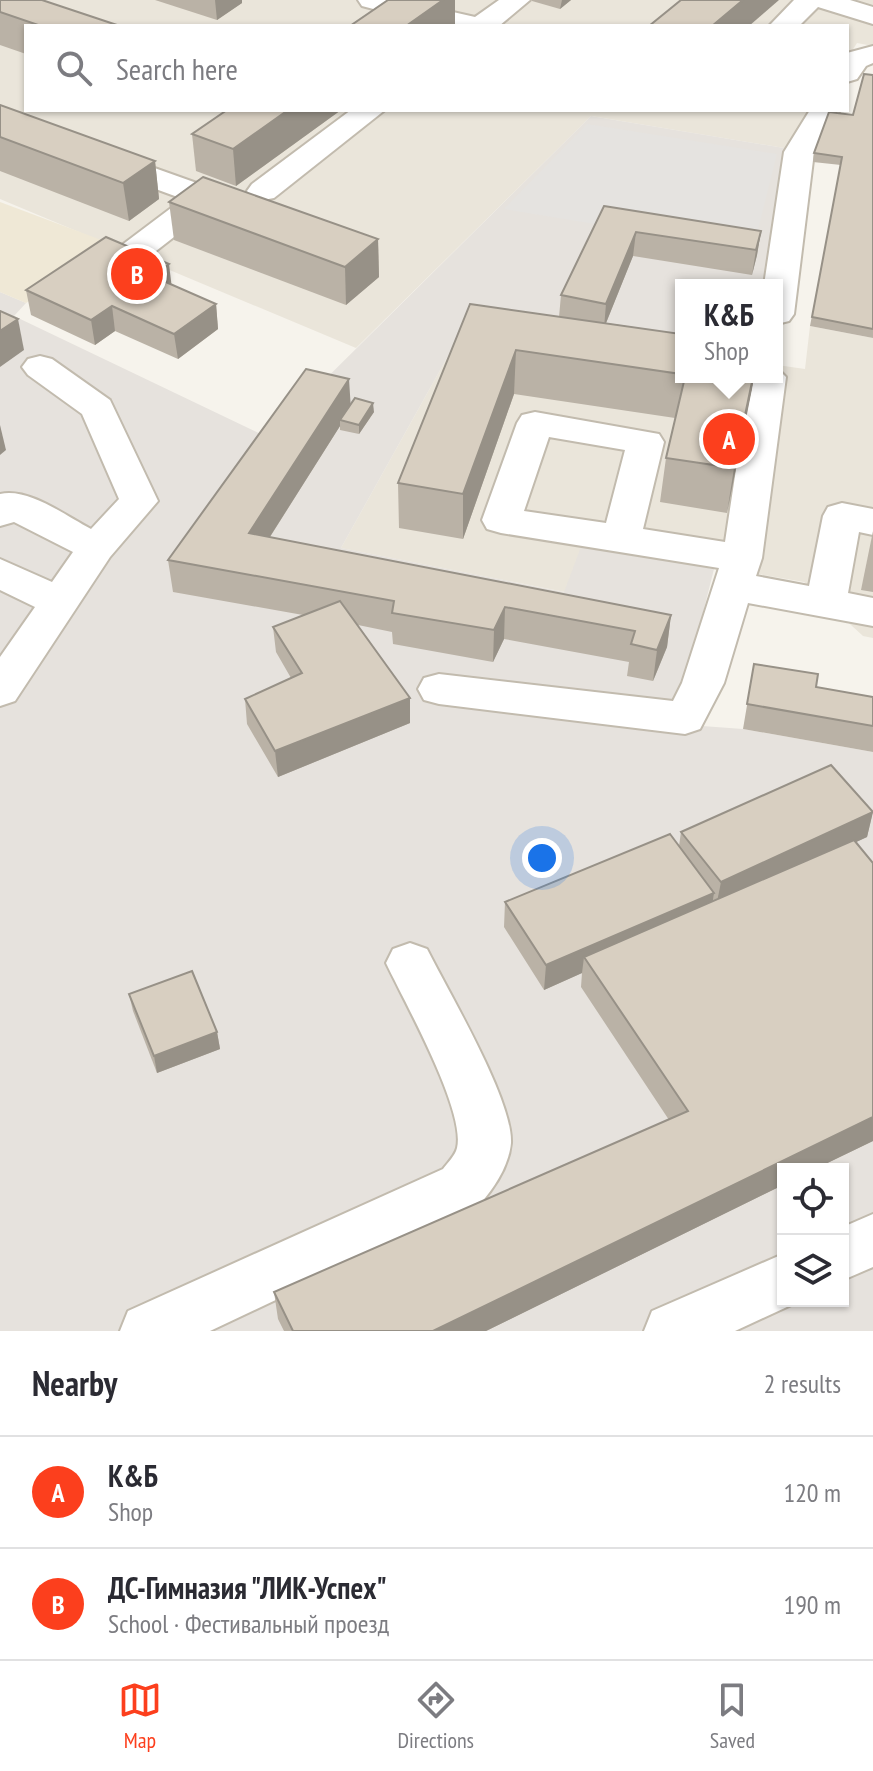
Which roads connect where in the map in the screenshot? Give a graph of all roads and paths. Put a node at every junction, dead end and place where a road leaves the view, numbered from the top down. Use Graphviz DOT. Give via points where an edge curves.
graph roads {
  1 [pos="372,0"];
  2 [pos="516,0"];
  3 [pos="810,0"];
  4 [pos="822,0"];
  5 [pos="873,16"];
  6 [pos="470,24"];
  7 [pos="483,24"];
  8 [pos="785,24"];
  9 [pos="873,54"];
  10 [pos="849,70"];
  11 [pos="368,112"];
  12 [pos="824,112"];
  13 [pos="0,122"];
  14 [pos="206,197"];
  15 [pos="126,258"];
  16 [pos="782,279"];
  17 [pos="40,367"];
  18 [pos="767,383"];
  19 [pos="0,513"];
  20 [pos="873,522"];
  21 [pos="621,540"];
  22 [pos="96,548"];
  23 [pos="737,572"];
  24 [pos="0,573"];
  25 [pos="58,601"];
  26 [pos="826,603"];
  27 [pos="873,612"];
  28 [pos="439,689"];
  29 [pos="0,690"];
  30 [pos="410,963"];
  31 [pos="873,1240"];
  32 [pos="849,1251"];
  33 [pos="777,1284"];
  34 [pos="148,1331"];
  35 [pos="672,1331"];
  1 -- 6 [label="street"];
  2 -- 7 [label="street"];
  3 -- 8 [label="street"];
  4 -- 5 [label="street"];
  9 -- 10 [label="street" via="855,60"];
  11 -- 14 [label="street" via="263,204"];
  12 -- 16 [label="street" via="799,152"];
  13 -- 14 [label="street"];
  14 -- 15 [label="street"];
  17 -- 22 [label="street" via="97,408 139,501"];
  18 -- 23 [label="street"];
  19 -- 22 [label="street" via="11,504"];
  20 -- 26 [label="street" via="842,516"];
  21 -- 21 [label="street" via="494,535 535,423 646,442"];
  21 -- 23 [label="street"];
  22 -- 25 [label="street"];
  23 -- 26 [label="street"];
  23 -- 28 [label="street" via="703,683 685,718"];
  24 -- 25 [label="street"];
  25 -- 29 [label="street"];
  26 -- 27 [label="street"];
  30 -- 34 [label="street" via="482,1113 481,1165 462,1186"];
  31 -- 32 [label="street"];
  33 -- 35 [label="street"];
}
